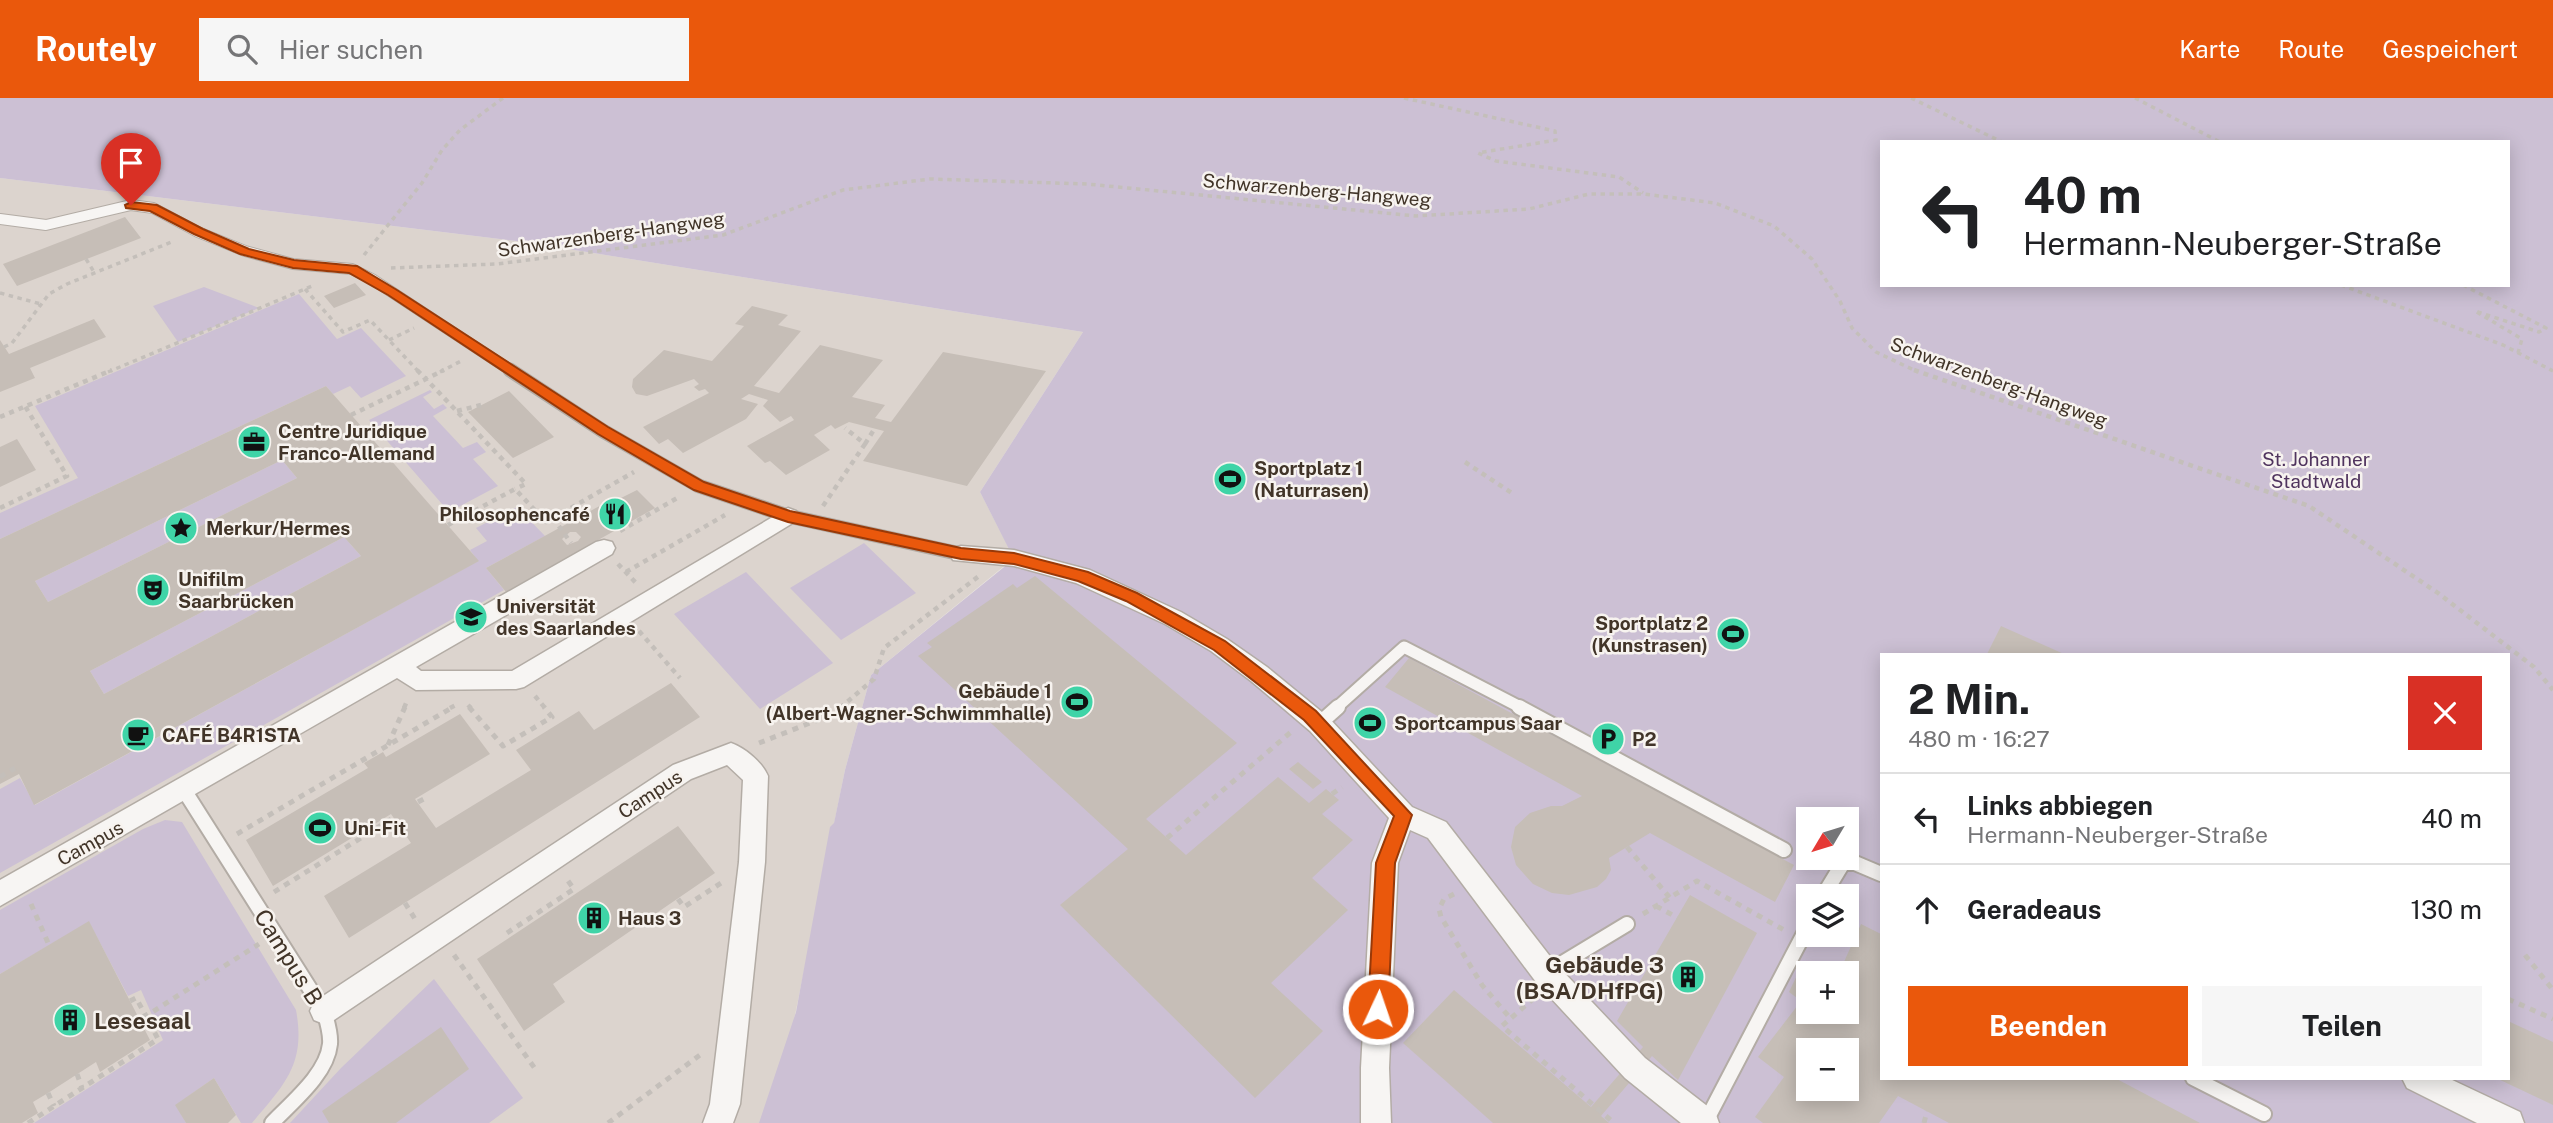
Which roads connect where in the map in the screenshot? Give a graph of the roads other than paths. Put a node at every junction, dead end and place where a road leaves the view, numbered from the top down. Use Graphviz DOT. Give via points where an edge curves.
graph roads {
  1 [pos="0,219"];
  2 [pos="788,516"];
  3 [pos="609,541"];
  4 [pos="961,554"];
  5 [pos="407,674"];
  6 [pos="1315,720"];
  7 [pos="184,790"];
  8 [pos="1403,815"];
  9 [pos="1784,850"];
  10 [pos="1880,874"];
  11 [pos="1830,884"];
  12 [pos="10,888"];
  13 [pos="1627,924"];
  14 [pos="1797,947"];
  15 [pos="1546,973"];
  16 [pos="324,1011"];
  17 [pos="2197,1080"];
  18 [pos="2421,1080"];
  19 [pos="2263,1114"];
  20 [pos="272,1123"];
  21 [pos="718,1123"];
  22 [pos="1376,1123"];
  23 [pos="1704,1123"];
  24 [pos="2509,1123"];
  1 -- 2 [label="lane" via="46,225 131,205 153,208 245,251 293,264 352,269 676,474"];
  2 -- 4 [label="lane"];
  2 -- 5 [label="street, Campus" via="516,680"];
  3 -- 5 [label="street, Campus"];
  4 -- 6 [label="street" via="1005,557 1082,576 1173,618 1219,645"];
  5 -- 7 [label="street, Campus"];
  6 -- 8 [label="street"];
  6 -- 9 [label="lane" via="1404,647"];
  7 -- 12 [label="street, Campus"];
  7 -- 16 [label="lane, Campus B"];
  8 -- 15 [label="street" via="1437,830"];
  8 -- 22 [label="street" via="1385,863"];
  10 -- 11 [label="lane" via="1843,863"];
  13 -- 15 [label="lane"];
  14 -- 23 [label="lane"];
  15 -- 23 [label="street" via="1635,1068"];
  16 -- 20 [label="lane, Campus B" via="331,1046 315,1076"];
  16 -- 21 [label="street, Campus" via="682,772 732,753 756,776 752,862 725,1104"];
  17 -- 19 [label="lane"];
  18 -- 24 [label="street"];
}
